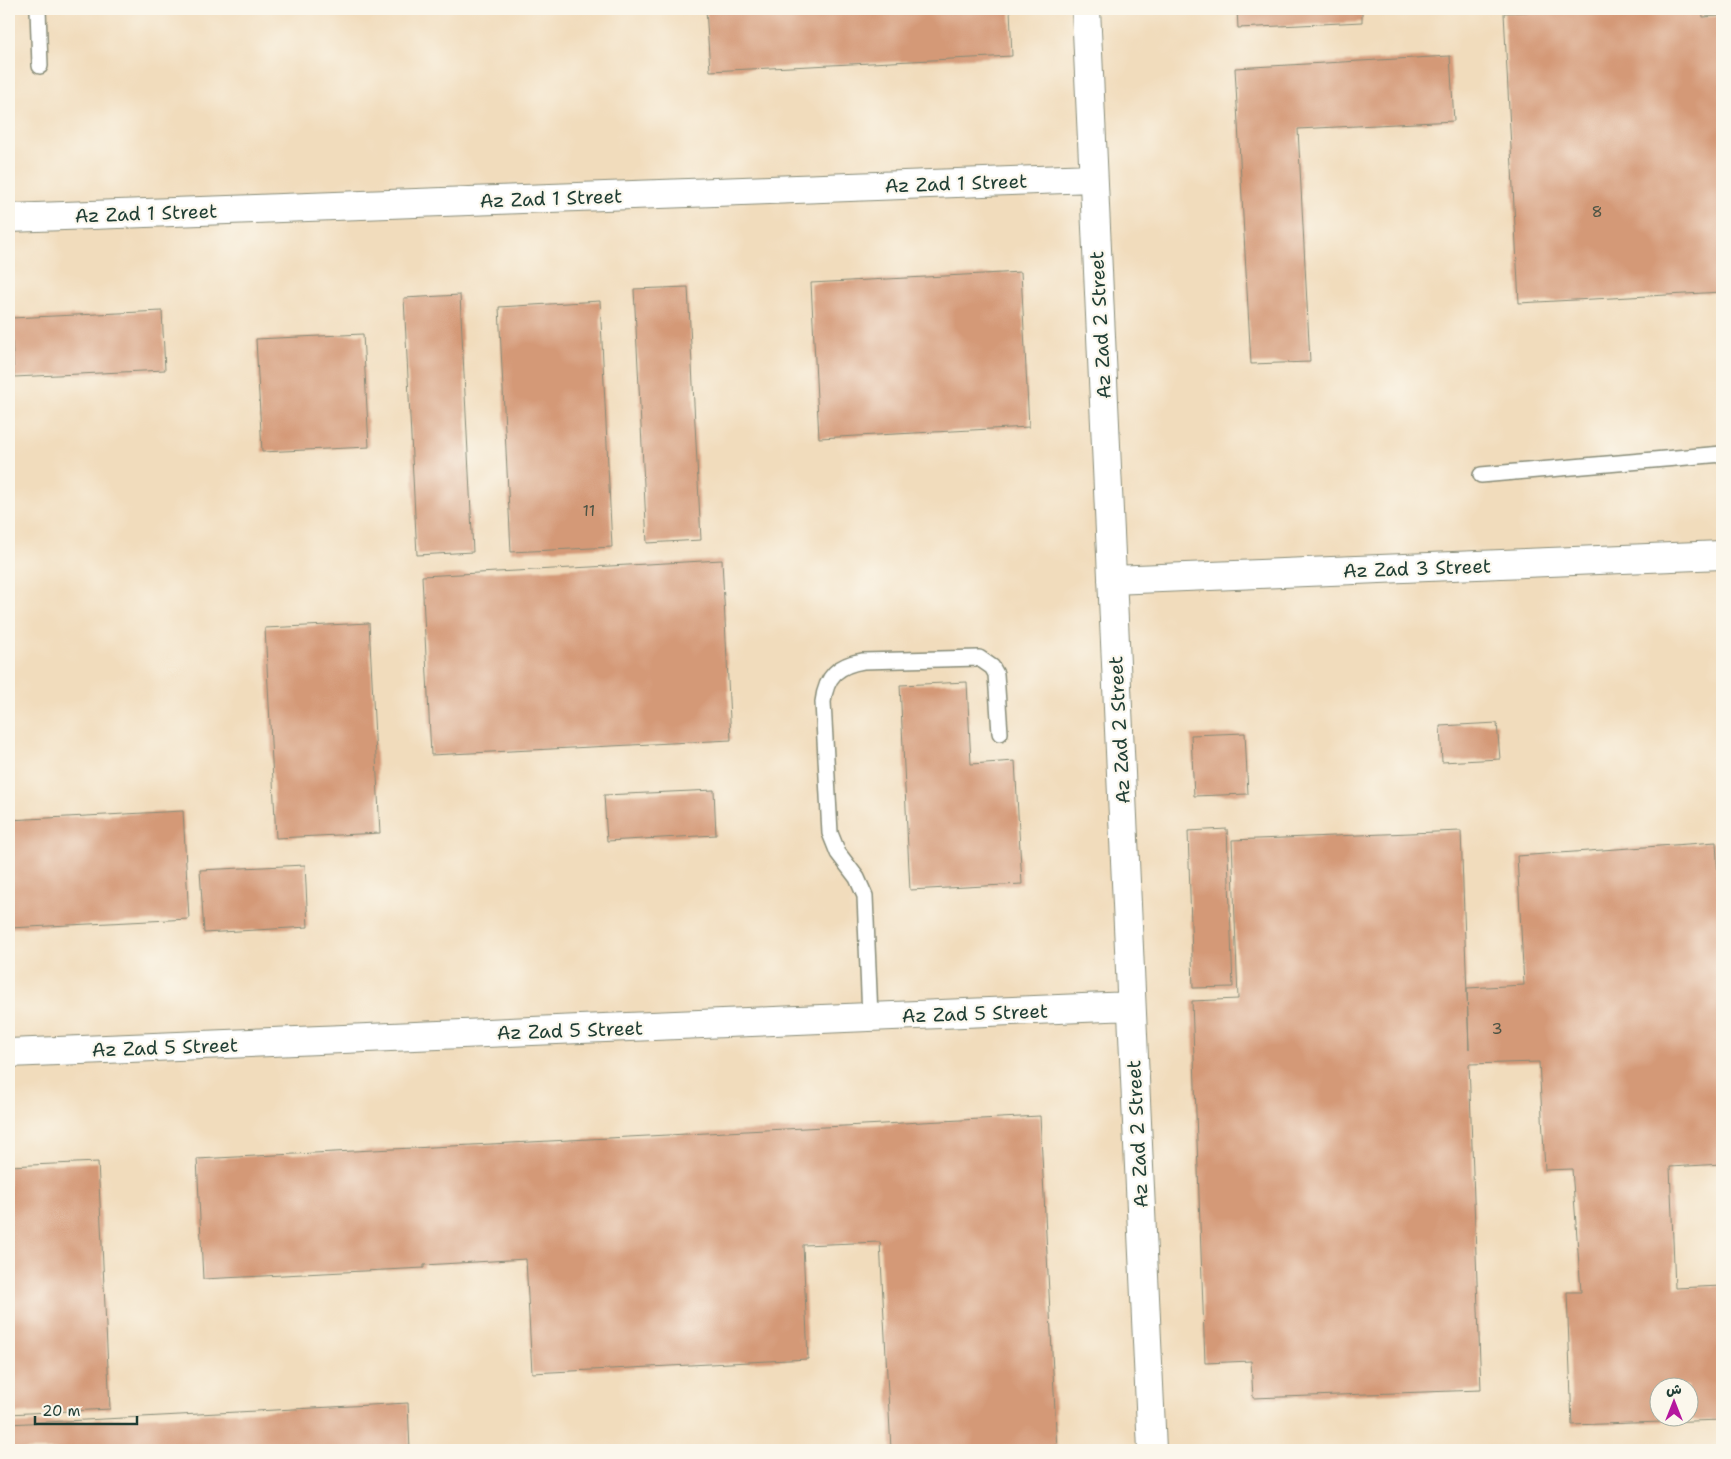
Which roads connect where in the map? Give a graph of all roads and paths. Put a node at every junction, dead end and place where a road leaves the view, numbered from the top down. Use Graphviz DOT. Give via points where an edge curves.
graph roads {
  1 [pos="38,9"];
  2 [pos="1086,9"];
  3 [pos="40,66"];
  4 [pos="1093,178"];
  5 [pos="9,218"];
  6 [pos="1722,454"];
  7 [pos="1481,475"];
  8 [pos="1722,555"];
  9 [pos="1112,580"];
  10 [pos="1000,733"];
  11 [pos="1131,1006"];
  12 [pos="870,1017"];
  13 [pos="9,1053"];
  14 [pos="1152,1450"];
  1 -- 3 [label="lane"];
  2 -- 4 [label="street, Az Zad 2 Street"];
  4 -- 5 [label="street, Az Zad 1 Street"];
  4 -- 9 [label="street, Az Zad 2 Street"];
  6 -- 7 [label="lane"];
  8 -- 9 [label="street, Az Zad 3 Street"];
  9 -- 11 [label="street, Az Zad 2 Street"];
  10 -- 12 [label="lane" via="996,674 979,658 850,663 839,669 824,689 830,833 864,896"];
  11 -- 12 [label="street, Az Zad 5 Street"];
  11 -- 14 [label="street, Az Zad 2 Street"];
  12 -- 13 [label="street, Az Zad 5 Street"];
}
